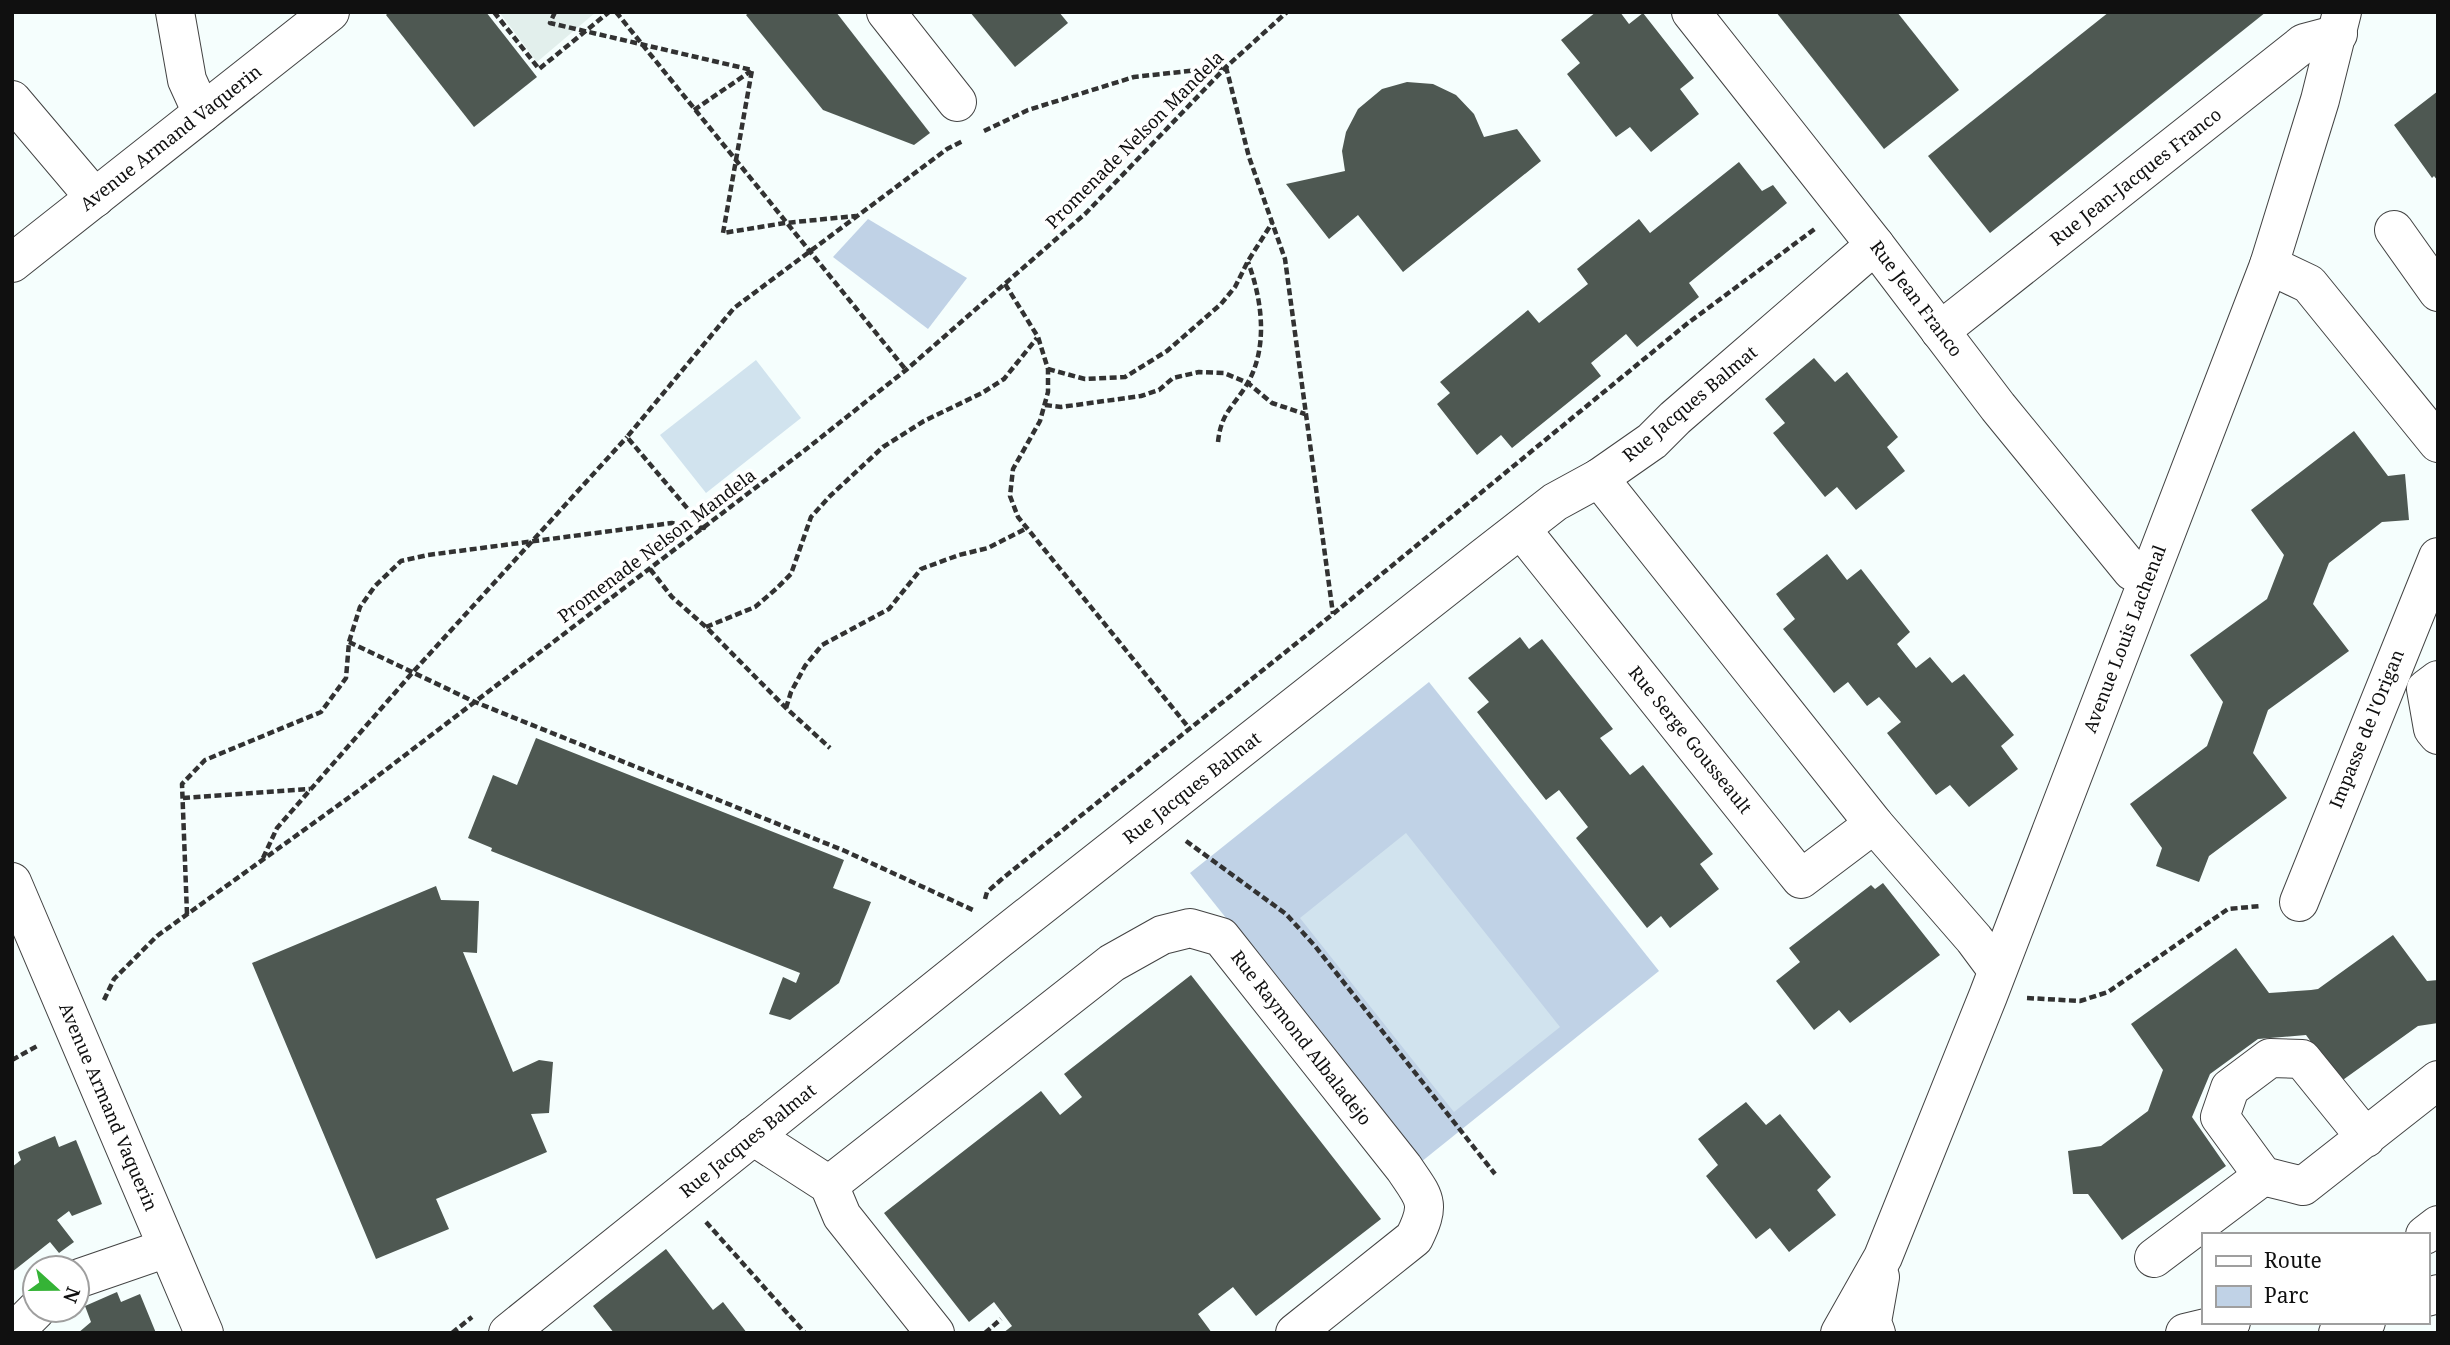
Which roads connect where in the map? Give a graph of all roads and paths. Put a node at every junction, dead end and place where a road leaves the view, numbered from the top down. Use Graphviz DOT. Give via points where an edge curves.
graph roads {
  1 [pos="175,12"];
  2 [pos="330,12"];
  3 [pos="494,12"];
  4 [pos="555,12"];
  5 [pos="609,12"];
  6 [pos="616,12"];
  7 [pos="886,12"];
  8 [pos="1287,12"];
  9 [pos="1691,12"];
  10 [pos="2340,23"];
  11 [pos="583,33"];
  12 [pos="641,44"];
  13 [pos="1226,67"];
  14 [pos="752,70"];
  15 [pos="12,100"];
  16 [pos="957,102"];
  17 [pos="694,110"];
  18 [pos="202,113"];
  19 [pos="981,132"];
  20 [pos="970,138"];
  21 [pos="735,161"];
  22 [pos="95,198"];
  23 [pos="1844,207"];
  24 [pos="857,215"];
  25 [pos="785,222"];
  26 [pos="1272,222"];
  27 [pos="2394,230"];
  28 [pos="1875,245"];
  29 [pos="808,251"];
  30 [pos="1248,261"];
  31 [pos="12,263"];
  32 [pos="2269,265"];
  33 [pos="1005,284"];
  34 [pos="2438,292"];
  35 [pos="1940,331"];
  36 [pos="1038,337"];
  37 [pos="1048,369"];
  38 [pos="906,370"];
  39 [pos="1248,383"];
  40 [pos="1045,405"];
  41 [pos="1306,414"];
  42 [pos="627,436"];
  43 [pos="1218,442"];
  44 [pos="2438,443"];
  45 [pos="1599,478"];
  46 [pos="704,528"];
  47 [pos="1027,528"];
  48 [pos="1521,529"];
  49 [pos="534,540"];
  50 [pos="2438,557"];
  51 [pos="650,569"];
  52 [pos="2147,579"];
  53 [pos="1333,614"];
  54 [pos="706,627"];
  55 [pos="349,642"];
  56 [pos="2396,656"];
  57 [pos="414,672"];
  58 [pos="2432,685"];
  59 [pos="475,702"];
  60 [pos="786,708"];
  61 [pos="1189,728"];
  62 [pos="2438,735"];
  63 [pos="830,748"];
  64 [pos="311,789"];
  65 [pos="183,798"];
  66 [pos="1158,814"];
  67 [pos="1874,824"];
  68 [pos="261,861"];
  69 [pos="14,888"];
  70 [pos="2299,902"];
  71 [pos="187,914"];
  72 [pos="989,926"];
  73 [pos="1993,983"];
  74 [pos="73,1026"];
  75 [pos="12,1060"];
  76 [pos="2438,1080"];
  77 [pos="752,1136"];
  78 [pos="2366,1138"];
  79 [pos="1495,1174"];
  80 [pos="2263,1176"];
  81 [pos="829,1185"];
  82 [pos="682,1195"];
  83 [pos="167,1248"];
  84 [pos="1883,1257"];
  85 [pos="2154,1258"];
  86 [pos="91,1274"];
  87 [pos="473,1316"];
  88 [pos="1001,1319"];
  89 [pos="2223,1324"];
  90 [pos="2361,1324"];
  91 [pos="204,1333"];
  92 [pos="452,1333"];
  93 [pos="508,1333"];
  94 [pos="805,1333"];
  95 [pos="935,1333"];
  96 [pos="985,1333"];
  97 [pos="1295,1333"];
  98 [pos="1840,1333"];
  99 [pos="1876,1333"];
  100 [pos="2185,1333"];
  101 [pos="2338,1333"];
  1 -- 18 [label="street" via="187,80"];
  2 -- 18 [label="street, Avenue Armand Vaquerin"];
  3 -- 11 [label="path" via="539,69"];
  4 -- 11 [label="path" via="550,23"];
  5 -- 11 [label="path"];
  6 -- 12 [label="path"];
  7 -- 16 [label="street"];
  8 -- 13 [label="path, Promenade Nelson Mandela"];
  9 -- 23 [label="street, Rue Jean Franco"];
  10 -- 32 [label="street, Avenue Louis Lachenal"];
  10 -- 35 [label="street, Rue Jean-Jacques Franco" via="2304,43"];
  11 -- 12 [label="path"];
  12 -- 14 [label="path"];
  12 -- 17 [label="path"];
  13 -- 19 [label="path" via="1134,78 1028,110"];
  13 -- 26 [label="path" via="1249,157"];
  13 -- 33 [label="path, Promenade Nelson Mandela" via="1086,213"];
  14 -- 17 [label="path"];
  14 -- 21 [label="path"];
  15 -- 22 [label="street"];
  17 -- 21 [label="path"];
  18 -- 22 [label="street, Avenue Armand Vaquerin"];
  20 -- 24 [label="path" via="947,149"];
  21 -- 25 [label="path"];
  21 -- 25 [label="path" via="723,233"];
  22 -- 31 [label="street, Avenue Armand Vaquerin"];
  23 -- 28 [label="street, Rue Jean Franco"];
  23 -- 53 [label="path" via="1688,323"];
  24 -- 25 [label="path"];
  24 -- 29 [label="path"];
  25 -- 29 [label="path"];
  26 -- 30 [label="path"];
  26 -- 41 [label="path" via="1285,259"];
  27 -- 34 [label="street"];
  28 -- 35 [label="street, Rue Jean Franco"];
  28 -- 45 [label="street, Rue Jacques Balmat" via="1652,441"];
  29 -- 38 [label="path"];
  29 -- 42 [label="path" via="734,308"];
  30 -- 37 [label="path" via="1221,304 1167,351 1125,377 1085,379"];
  30 -- 39 [label="path" via="1257,286 1261,332 1258,363"];
  32 -- 44 [label="street" via="2309,284"];
  32 -- 52 [label="street, Avenue Louis Lachenal"];
  33 -- 36 [label="path"];
  33 -- 38 [label="path, Promenade Nelson Mandela"];
  35 -- 52 [label="street, Rue Jean Franco" via="2132,571"];
  36 -- 37 [label="path"];
  36 -- 54 [label="path" via="1004,379 883,447 811,517 791,573 776,589 755,607"];
  37 -- 40 [label="path"];
  38 -- 46 [label="path, Promenade Nelson Mandela"];
  39 -- 40 [label="path" via="1224,373 1199,372 1173,378 1159,390 1141,396"];
  39 -- 41 [label="path" via="1272,403"];
  39 -- 43 [label="path" via="1226,411"];
  40 -- 47 [label="path" via="1013,469 1010,496"];
  41 -- 53 [label="path"];
  42 -- 46 [label="path"];
  42 -- 49 [label="path"];
  45 -- 48 [label="street, Rue Jacques Balmat" via="1555,502"];
  45 -- 67 [label="street"];
  46 -- 49 [label="path" via="672,523"];
  46 -- 51 [label="path, Promenade Nelson Mandela"];
  47 -- 60 [label="path" via="988,548 921,569 889,609 822,645 805,666"];
  47 -- 61 [label="path"];
  48 -- 66 [label="street, Rue Jacques Balmat"];
  48 -- 67 [label="street, Rue Serge Gousseault" via="1801,879"];
  49 -- 55 [label="path" via="401,561 360,607"];
  49 -- 57 [label="path"];
  50 -- 56 [label="street, Impasse de l'Origan"];
  51 -- 54 [label="path" via="672,597"];
  51 -- 59 [label="path, Promenade Nelson Mandela"];
  52 -- 73 [label="street, Avenue Louis Lachenal"];
  53 -- 61 [label="path"];
  54 -- 60 [label="path"];
  55 -- 57 [label="path"];
  55 -- 65 [label="path" via="346,678 321,712 205,760 182,784"];
  56 -- 58 [label="street"];
  56 -- 70 [label="street, Impasse de l'Origan"];
  57 -- 59 [label="path"];
  57 -- 64 [label="path"];
  58 -- 62 [label="street" via="2433,729"];
  59 -- 68 [label="path, Promenade Nelson Mandela"];
  59 -- 72 [label="path" via="845,851"];
  60 -- 63 [label="path"];
  61 -- 72 [label="path" via="987,892"];
  64 -- 65 [label="path"];
  64 -- 68 [label="path" via="277,828"];
  65 -- 71 [label="path"];
  66 -- 72 [label="street, Rue Jacques Balmat"];
  66 -- 79 [label="path" via="1195,849 1286,914"];
  67 -- 73 [label="street" via="1974,939"];
  68 -- 71 [label="path, Promenade Nelson Mandela"];
  69 -- 74 [label="street, Avenue Armand Vaquerin"];
  70 -- 73 [label="path" via="2228,909 2108,992 2080,1001"];
  71 -- 74 [label="path, Promenade Nelson Mandela" via="157,936 114,979 103,1001"];
  72 -- 77 [label="street, Rue Jacques Balmat"];
  73 -- 84 [label="street, Avenue Louis Lachenal"];
  74 -- 75 [label="path, Promenade Nelson Mandela"];
  74 -- 83 [label="street, Avenue Armand Vaquerin"];
  76 -- 78 [label="street"];
  77 -- 81 [label="street"];
  77 -- 82 [label="street, Rue Jacques Balmat"];
  78 -- 80 [label="street" via="2303,1186"];
  78 -- 80 [label="street" via="2302,1059 2270,1058 2230,1088 2220,1117"];
  80 -- 85 [label="street"];
  81 -- 95 [label="street" via="842,1216"];
  81 -- 97 [label="street, Rue Raymond Albaladejo" via="1112,963 1162,934 1189,928 1221,937 1425,1199 1423,1219 1414,1238"];
  82 -- 93 [label="street, Rue Jacques Balmat"];
  82 -- 94 [label="path"];
  83 -- 86 [label="street"];
  83 -- 91 [label="street, Avenue Armand Vaquerin"];
  84 -- 98 [label="street, Avenue Louis Lachenal"];
  84 -- 99 [label="street, Avenue Louis Lachenal" via="1872,1322"];
  87 -- 92 [label="path"];
  88 -- 96 [label="path"];
  89 -- 100 [label="street"];
  90 -- 101 [label="street"];
}
